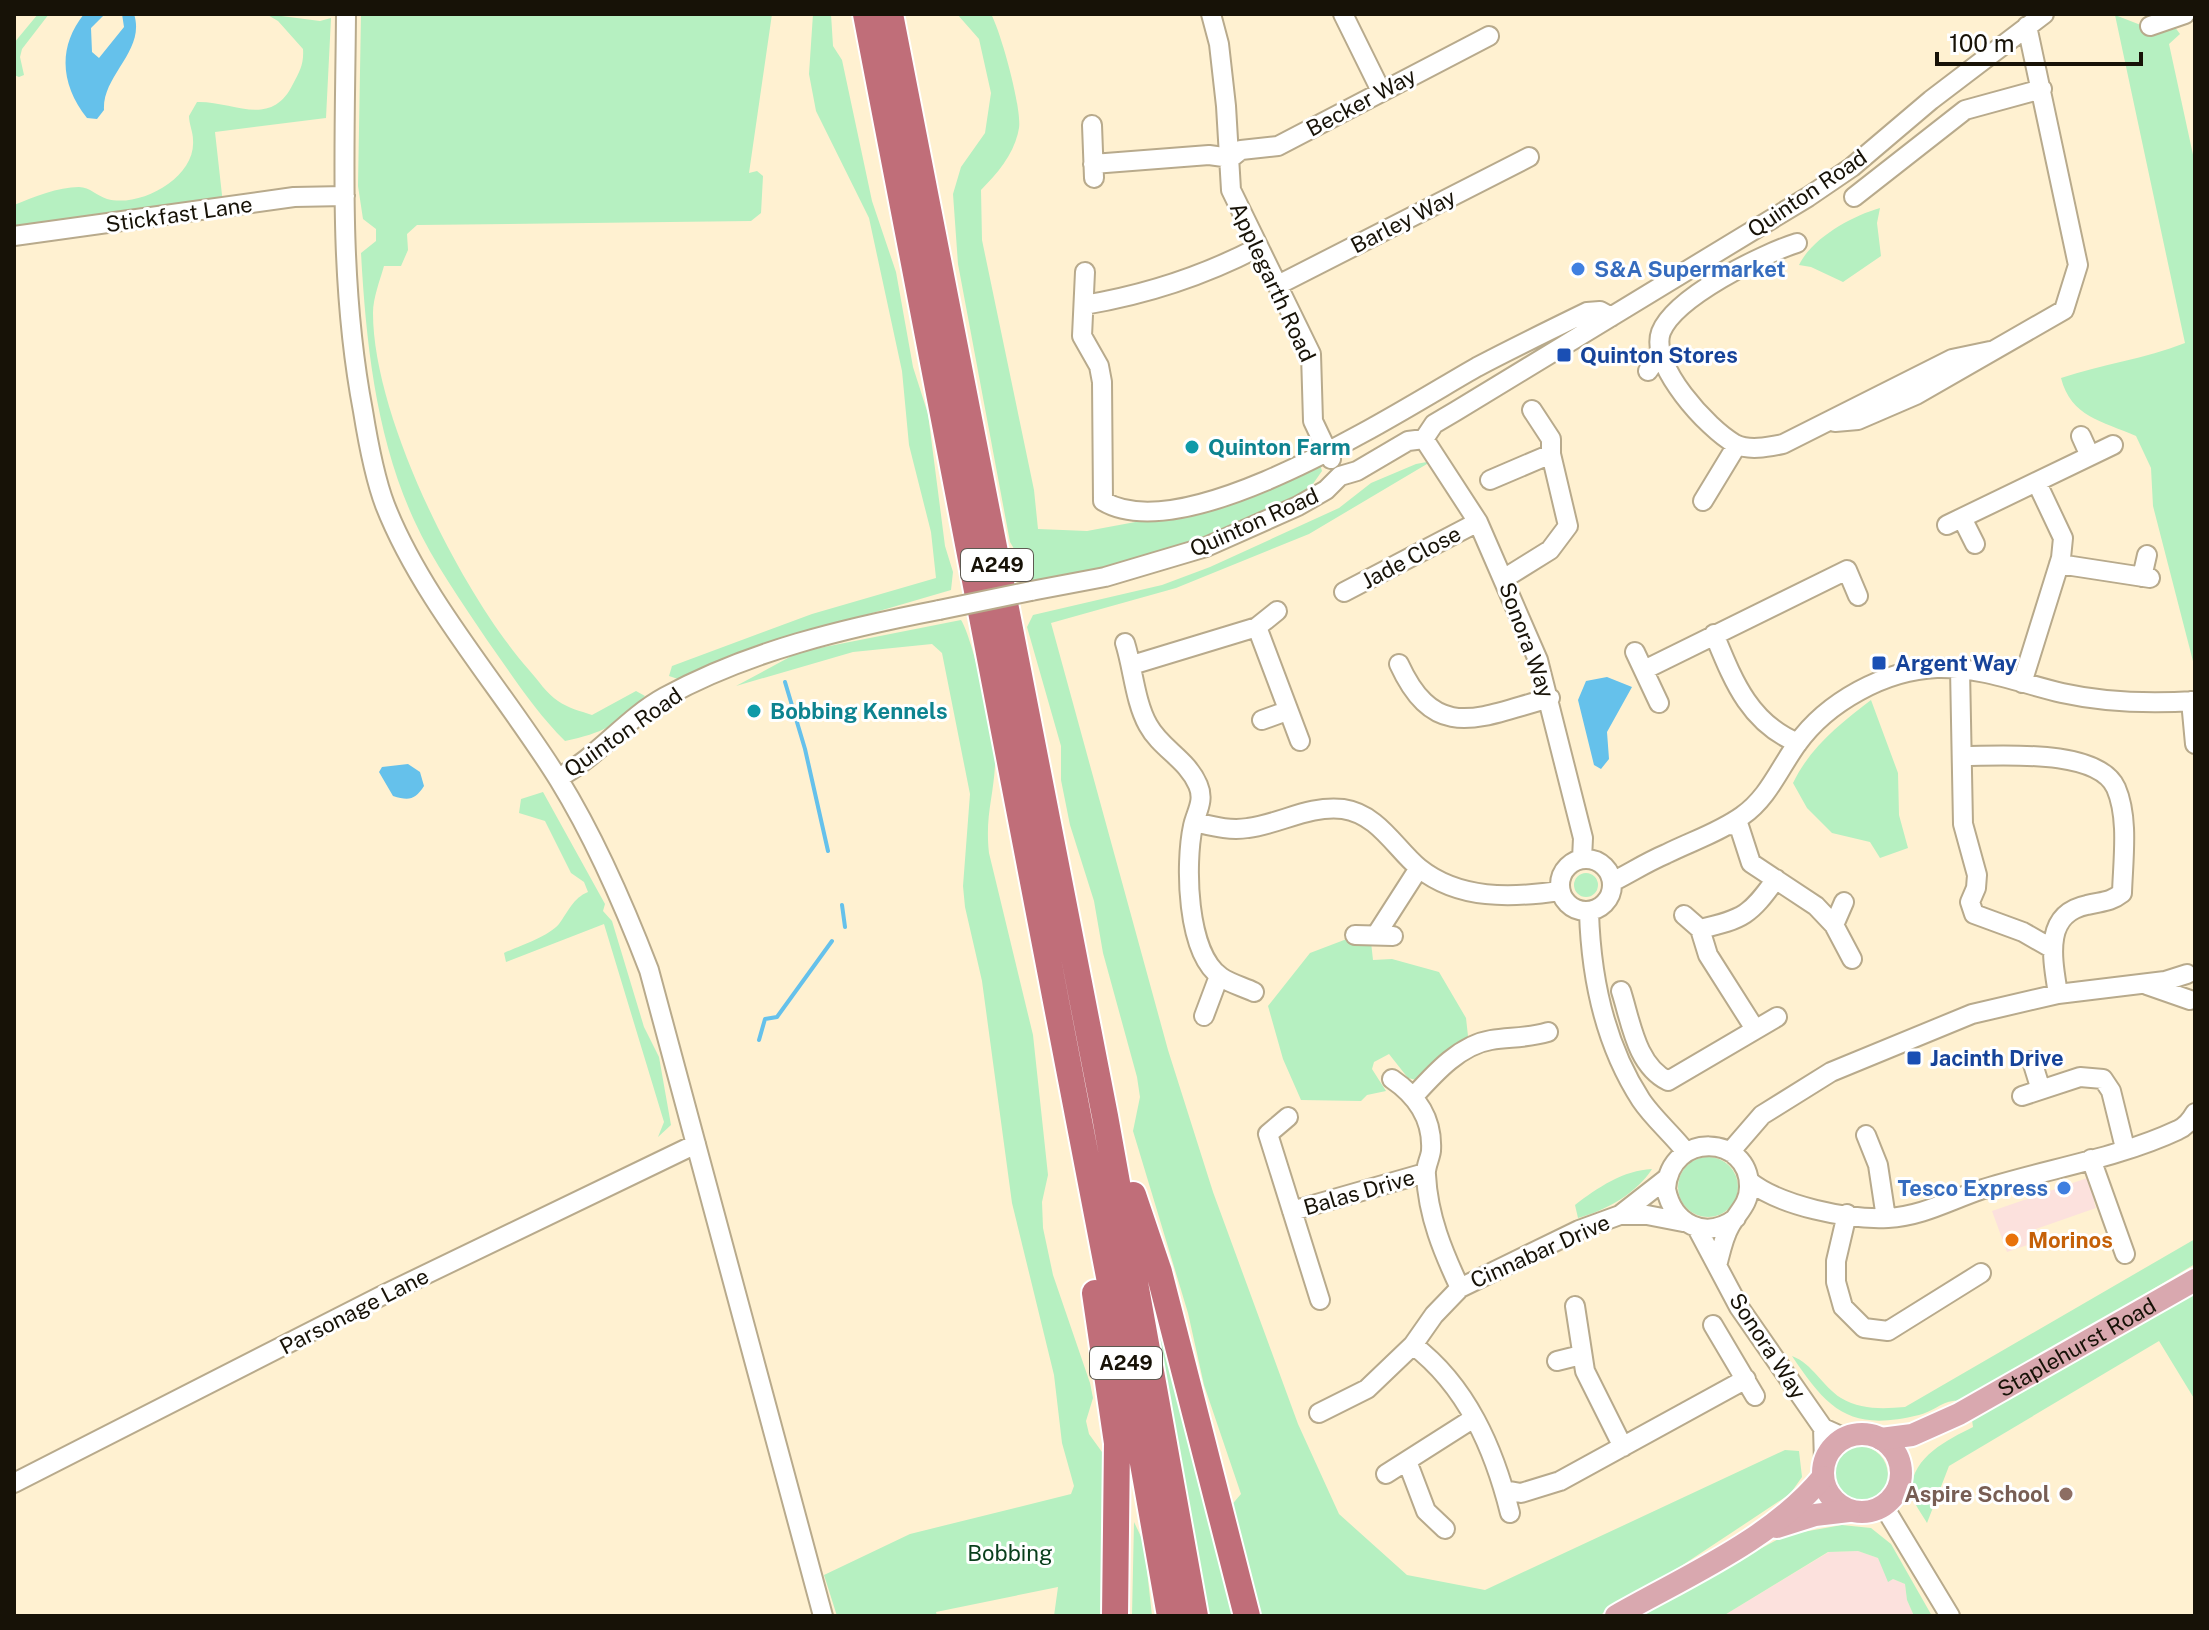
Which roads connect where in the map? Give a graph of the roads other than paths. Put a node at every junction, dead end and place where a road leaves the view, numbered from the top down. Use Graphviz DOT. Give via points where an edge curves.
graph roads {
  1 [pos="346,14"];
  2 [pos="866,14"];
  3 [pos="890,14"];
  4 [pos="1211,14"];
  5 [pos="1343,14"];
  6 [pos="2044,14"];
  7 [pos="2185,14"];
  8 [pos="2027,26"];
  9 [pos="2150,26"];
  10 [pos="1489,36"];
  11 [pos="2042,89"];
  12 [pos="1381,91"];
  13 [pos="1092,125"];
  14 [pos="1529,157"];
  15 [pos="1231,158"];
  16 [pos="1864,195"];
  17 [pos="345,196"];
  18 [pos="14,236"];
  19 [pos="1257,248"];
  20 [pos="1789,248"];
  21 [pos="1085,272"];
  22 [pos="1278,285"];
  23 [pos="1084,305"];
  24 [pos="1611,317"];
  25 [pos="1660,354"];
  26 [pos="1648,371"];
  27 [pos="1532,410"];
  28 [pos="2081,436"];
  29 [pos="1424,439"];
  30 [pos="1737,445"];
  31 [pos="2113,445"];
  32 [pos="1327,451"];
  33 [pos="1551,454"];
  34 [pos="2090,456"];
  35 [pos="1340,476"];
  36 [pos="1490,480"];
  37 [pos="2037,483"];
  38 [pos="1703,501"];
  39 [pos="1478,522"];
  40 [pos="1975,544"];
  41 [pos="2147,555"];
  42 [pos="2059,564"];
  43 [pos="1505,578"];
  44 [pos="1344,592"];
  45 [pos="1858,596"];
  46 [pos="1277,611"];
  47 [pos="1257,627"];
  48 [pos="1714,634"];
  49 [pos="1125,643"];
  50 [pos="1635,652"];
  51 [pos="1399,664"];
  52 [pos="1132,665"];
  53 [pos="1960,669"];
  54 [pos="1644,670"];
  55 [pos="2022,683"];
  56 [pos="1550,698"];
  57 [pos="2193,701"];
  58 [pos="1659,703"];
  59 [pos="1287,711"];
  60 [pos="1262,720"];
  61 [pos="1300,741"];
  62 [pos="1798,743"];
  63 [pos="2195,744"];
  64 [pos="1964,756"];
  65 [pos="558,778"];
  66 [pos="1194,822"];
  67 [pos="1729,825"];
  68 [pos="1582,859"];
  69 [pos="1419,868"];
  70 [pos="1776,879"];
  71 [pos="1612,882"];
  72 [pos="1560,891"];
  73 [pos="1844,902"];
  74 [pos="1589,912"];
  75 [pos="1684,915"];
  76 [pos="1834,925"];
  77 [pos="1700,929"];
  78 [pos="1355,935"];
  79 [pos="2051,948"];
  80 [pos="1852,959"];
  81 [pos="2191,968"];
  82 [pos="1219,976"];
  83 [pos="2144,984"];
  84 [pos="1621,991"];
  85 [pos="1254,992"];
  86 [pos="2058,994"];
  87 [pos="2192,1003"];
  88 [pos="1204,1016"];
  89 [pos="1777,1017"];
  90 [pos="1755,1029"];
  91 [pos="1548,1032"];
  92 [pos="2032,1061"];
  93 [pos="1392,1079"];
  94 [pos="2040,1087"];
  95 [pos="1415,1095"];
  96 [pos="2022,1096"];
  97 [pos="1077,1110"];
  98 [pos="2195,1113"];
  99 [pos="1105,1116"];
  100 [pos="1288,1117"];
  101 [pos="1249,1132"];
  102 [pos="1268,1134"];
  103 [pos="1866,1135"];
  104 [pos="696,1144"];
  105 [pos="2125,1148"];
  106 [pos="1686,1152"];
  107 [pos="1730,1152"];
  108 [pos="2091,1159"];
  109 [pos="1425,1173"];
  110 [pos="1666,1179"];
  111 [pos="1749,1181"];
  112 [pos="1785,1203"];
  113 [pos="1292,1211"];
  114 [pos="1847,1214"];
  115 [pos="1620,1215"];
  116 [pos="1738,1216"];
  117 [pos="1886,1218"];
  118 [pos="1690,1225"];
  119 [pos="2125,1254"];
  120 [pos="1718,1262"];
  121 [pos="1981,1273"];
  122 [pos="2195,1280"];
  123 [pos="1460,1288"];
  124 [pos="1320,1300"];
  125 [pos="1575,1306"];
  126 [pos="1713,1325"];
  127 [pos="1413,1345"];
  128 [pos="1581,1355"];
  129 [pos="1557,1361"];
  130 [pos="1746,1379"];
  131 [pos="1755,1396"];
  132 [pos="1319,1413"];
  133 [pos="1959,1414"];
  134 [pos="1474,1418"];
  135 [pos="1823,1428"];
  136 [pos="1854,1435"];
  137 [pos="1881,1439"];
  138 [pos="1623,1447"];
  139 [pos="1407,1461"];
  140 [pos="1823,1469"];
  141 [pos="1901,1469"];
  142 [pos="1386,1474"];
  143 [pos="14,1483"];
  144 [pos="1504,1490"];
  145 [pos="1883,1505"];
  146 [pos="1849,1511"];
  147 [pos="1510,1513"];
  148 [pos="1445,1529"];
  149 [pos="1764,1531"];
  150 [pos="823,1616"];
  151 [pos="1115,1616"];
  152 [pos="1170,1616"];
  153 [pos="1195,1616"];
  154 [pos="1247,1616"];
  155 [pos="1616,1616"];
  156 [pos="1950,1616"];
  1 -- 17 [label="street"];
  2 -- 97 [label="highway, A249"];
  3 -- 99 [label="highway, A249"];
  4 -- 15 [label="street, Applegarth Road"];
  5 -- 12 [label="street"];
  6 -- 8 [label="street, Quinton Road"];
  7 -- 9 [label="street"];
  8 -- 11 [label="street"];
  8 -- 24 [label="street, Quinton Road" via="1852,167"];
  10 -- 12 [label="street, Becker Way"];
  11 -- 16 [label="street" via="1965,110"];
  11 -- 30 [label="street" via="2078,265 2064,310 1916,395 1858,420 1831,422 1783,444"];
  12 -- 15 [label="street, Becker Way" via="1278,146 1241,150"];
  13 -- 15 [label="street, Becker Way" via="1094,171 1209,155"];
  14 -- 22 [label="street, Barley Way"];
  15 -- 19 [label="street, Applegarth Road" via="1231,190"];
  17 -- 18 [label="street, Stickfast Lane" via="294,197"];
  17 -- 65 [label="street" via="352,352 385,504 417,570"];
  19 -- 22 [label="street, Applegarth Road"];
  19 -- 23 [label="street" via="1220,267"];
  20 -- 25 [label="street" via="1683,304 1660,336"];
  21 -- 23 [label="street"];
  22 -- 32 [label="street, Applegarth Road" via="1314,363 1313,421"];
  23 -- 32 [label="street" via="1082,336 1102,382 1102,493 1111,506 1158,514 1199,505 1262,483"];
  24 -- 29 [label="street, Quinton Road" via="1434,424"];
  24 -- 32 [label="street" via="1587,312"];
  25 -- 26 [label="street"];
  25 -- 30 [label="street" via="1668,374 1700,413"];
  27 -- 33 [label="street" via="1551,439"];
  28 -- 34 [label="street"];
  29 -- 35 [label="street, Quinton Road" via="1408,441"];
  29 -- 39 [label="street, Sonora Way"];
  30 -- 38 [label="street"];
  31 -- 34 [label="street"];
  32 -- 35 [label="street, Applegarth Road"];
  33 -- 36 [label="street"];
  33 -- 43 [label="street" via="1568,526 1550,550"];
  34 -- 37 [label="street"];
  35 -- 65 [label="street, Quinton Road, bridge" via="1298,506 1206,547 1105,577 832,634 713,674 662,698 582,765"];
  37 -- 40 [label="street" via="1954,521"];
  37 -- 42 [label="street" via="2063,538"];
  39 -- 43 [label="street, Sonora Way"];
  39 -- 44 [label="street, Jade Close"];
  41 -- 42 [label="street" via="2146,578"];
  42 -- 55 [label="street"];
  43 -- 56 [label="street, Sonora Way"];
  45 -- 48 [label="street" via="1848,568"];
  46 -- 47 [label="street"];
  47 -- 52 [label="street"];
  47 -- 59 [label="street"];
  48 -- 54 [label="street"];
  48 -- 62 [label="street" via="1741,696 1759,719"];
  49 -- 52 [label="street"];
  50 -- 54 [label="street"];
  51 -- 56 [label="street" via="1403,696 1434,712 1468,719"];
  52 -- 66 [label="street" via="1146,723 1185,762 1200,788 1201,806"];
  53 -- 55 [label="street"];
  53 -- 62 [label="street" via="1912,672 1856,693"];
  53 -- 64 [label="street"];
  54 -- 58 [label="street"];
  55 -- 57 [label="street" via="2115,703"];
  56 -- 68 [label="street, Sonora Way" via="1583,838"];
  57 -- 63 [label="street"];
  59 -- 60 [label="street"];
  59 -- 61 [label="street"];
  62 -- 67 [label="street" via="1759,801"];
  64 -- 79 [label="street" via="1963,824 1977,875 1970,902 1974,914"];
  64 -- 79 [label="street" via="2030,753 2100,769 2115,786 2121,812 2122,893 2110,903 2072,911 2058,923"];
  65 -- 104 [label="street" via="622,900 649,970"];
  66 -- 69 [label="street" via="1249,828 1295,813 1344,809 1384,831"];
  66 -- 82 [label="street" via="1186,868 1193,923"];
  67 -- 70 [label="street" via="1739,826 1751,863"];
  67 -- 71 [label="street"];
  68 -- 71 [label="street" via="1603,865"];
  68 -- 72 [label="street" via="1567,867"];
  69 -- 72 [label="street" via="1467,892"];
  69 -- 78 [label="street" via="1385,936"];
  70 -- 76 [label="street"];
  70 -- 77 [label="street" via="1754,911"];
  71 -- 74 [label="street" via="1606,903"];
  72 -- 74 [label="street" via="1571,907"];
  73 -- 76 [label="street"];
  74 -- 106 [label="street" via="1592,972 1606,1027 1643,1103"];
  75 -- 77 [label="street"];
  76 -- 80 [label="street"];
  77 -- 90 [label="street" via="1708,955"];
  79 -- 86 [label="street"];
  81 -- 83 [label="street"];
  81 -- 87 [label="street" via="2185,987"];
  82 -- 85 [label="street"];
  82 -- 88 [label="street"];
  83 -- 86 [label="street"];
  83 -- 87 [label="street"];
  84 -- 90 [label="street" via="1639,1049 1657,1076 1668,1081"];
  86 -- 107 [label="street" via="1972,1014 1831,1072 1762,1115"];
  89 -- 90 [label="street"];
  91 -- 95 [label="street" via="1523,1040 1488,1032"];
  92 -- 94 [label="street"];
  93 -- 95 [label="street"];
  94 -- 96 [label="street"];
  94 -- 105 [label="street" via="2080,1077 2103,1079"];
  95 -- 109 [label="street, Balas Drive" via="1430,1130"];
  97 -- 151 [label="highway" via="1075,1170 1117,1443"];
  97 -- 152 [label="highway, A249"];
  98 -- 105 [label="street" via="2180,1129"];
  99 -- 153 [label="highway, A249"];
  99 -- 154 [label="highway" via="1159,1272"];
  100 -- 102 [label="street"];
  101 -- 102 [label="street"];
  102 -- 113 [label="street, Balas Drive"];
  103 -- 117 [label="street" via="1878,1165"];
  104 -- 143 [label="street, Parsonage Lane" via="381,1296"];
  104 -- 150 [label="street"];
  105 -- 108 [label="street"];
  106 -- 107 [label="street" via="1703,1146"];
  106 -- 110 [label="street"];
  107 -- 111 [label="street"];
  108 -- 117 [label="street" via="1979,1191 1930,1212"];
  108 -- 119 [label="street"];
  109 -- 113 [label="street, Balas Drive"];
  109 -- 123 [label="street, Balas Drive" via="1435,1229"];
  110 -- 115 [label="street, Cinnabar Drive"];
  110 -- 118 [label="street, Sonora Way" via="1669,1205"];
  111 -- 112 [label="street"];
  111 -- 116 [label="street" via="1748,1199"];
  112 -- 114 [label="street"];
  112 -- 116 [label="street"];
  113 -- 124 [label="street, Balas Drive"];
  114 -- 117 [label="street"];
  114 -- 121 [label="street" via="1836,1282 1843,1307 1864,1328 1888,1331"];
  115 -- 118 [label="street, Cinnabar Drive"];
  115 -- 123 [label="street, Cinnabar Drive"];
  116 -- 118 [label="street" via="1719,1228"];
  116 -- 120 [label="street"];
  118 -- 120 [label="street, Sonora Way"];
  120 -- 135 [label="street, Sonora Way" via="1739,1307"];
  122 -- 133 [label="main road, Staplehurst Road"];
  123 -- 127 [label="street, Cinnabar Drive"];
  125 -- 128 [label="street"];
  126 -- 130 [label="street"];
  127 -- 132 [label="street, Cinnabar Drive" via="1367,1389"];
  127 -- 134 [label="street" via="1453,1382"];
  128 -- 129 [label="street"];
  128 -- 138 [label="street"];
  130 -- 131 [label="street"];
  130 -- 138 [label="street"];
  133 -- 137 [label="main road, Staplehurst Road" via="1912,1435"];
  133 -- 141 [label="main road, Staplehurst Road" via="1911,1449"];
  134 -- 139 [label="street"];
  134 -- 144 [label="street" via="1490,1444"];
  135 -- 136 [label="street" via="1843,1437"];
  135 -- 140 [label="street"];
  136 -- 137 [label="main road"];
  136 -- 140 [label="main road" via="1843,1438"];
  137 -- 141 [label="main road" via="1898,1457"];
  138 -- 144 [label="street" via="1560,1481 1521,1493"];
  139 -- 142 [label="street"];
  139 -- 148 [label="street" via="1426,1511"];
  140 -- 146 [label="main road" via="1831,1498"];
  140 -- 149 [label="main road" via="1806,1497"];
  141 -- 145 [label="main road" via="1895,1495"];
  144 -- 147 [label="street"];
  145 -- 146 [label="main road" via="1875,1511"];
  145 -- 156 [label="street"];
  146 -- 149 [label="main road"];
  149 -- 155 [label="main road"];
}
